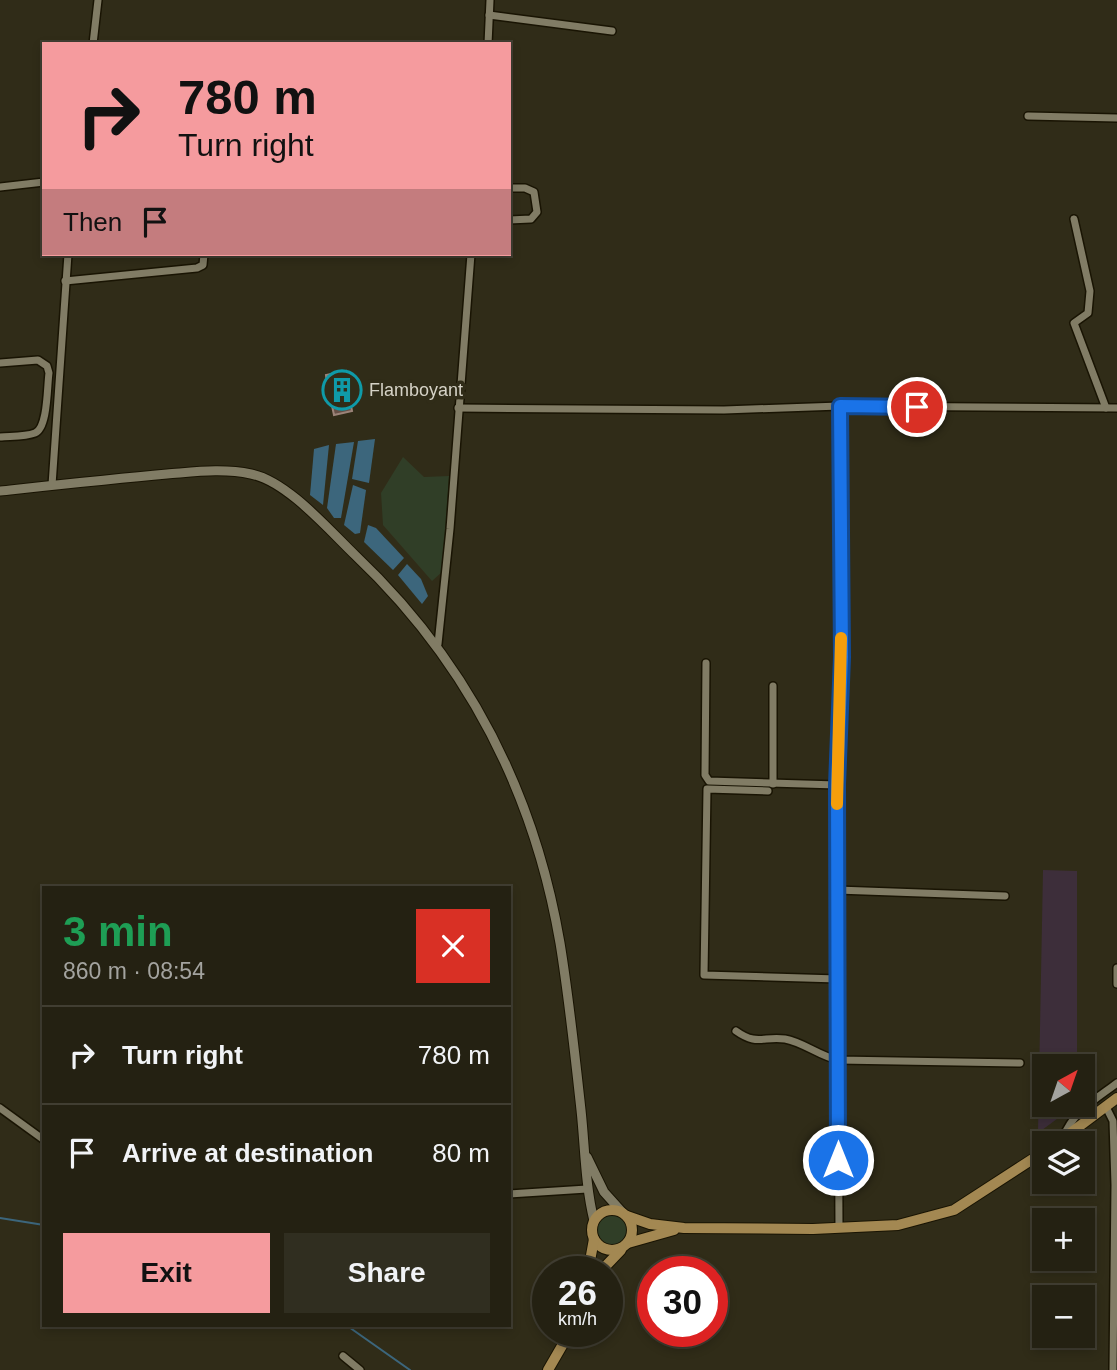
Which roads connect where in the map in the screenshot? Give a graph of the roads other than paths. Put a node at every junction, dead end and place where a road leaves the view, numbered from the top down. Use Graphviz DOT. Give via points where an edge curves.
graph roads {
  1 [pos="98,0"];
  2 [pos="490,0"];
  3 [pos="489,15"];
  4 [pos="612,31"];
  5 [pos="93,42"];
  6 [pos="488,42"];
  7 [pos="1028,116"];
  8 [pos="1117,118"];
  9 [pos="42,182"];
  10 [pos="0,187"];
  11 [pos="511,188"];
  12 [pos="1074,219"];
  13 [pos="511,220"];
  14 [pos="68,256"];
  15 [pos="204,256"];
  16 [pos="471,256"];
  17 [pos="65,281"];
  18 [pos="0,363"];
  19 [pos="46,395"];
  20 [pos="58,395"];
  21 [pos="840,406"];
  22 [pos="458,408"];
  23 [pos="1106,408"];
  24 [pos="1117,408"];
  25 [pos="0,437"];
  26 [pos="52,485"];
  27 [pos="0,491"];
  28 [pos="438,644"];
  29 [pos="706,663"];
  30 [pos="773,686"];
  31 [pos="837,785"];
  32 [pos="770,787"];
  33 [pos="837,890"];
  34 [pos="1005,896"];
  35 [pos="1117,968"];
  36 [pos="838,979"];
  37 [pos="1117,984"];
  38 [pos="736,1031"];
  39 [pos="838,1060"];
  40 [pos="1020,1063"];
  41 [pos="1117,1083"];
  42 [pos="1117,1098"];
  43 [pos="1106,1107"];
  44 [pos="0,1108"];
  45 [pos="1066,1131"];
  46 [pos="1073,1131"];
  47 [pos="42,1139"];
  48 [pos="585,1152"];
  49 [pos="1032,1159"];
  50 [pos="599,1184"];
  51 [pos="587,1189"];
  52 [pos="511,1194"];
  53 [pos="624,1214"];
  54 [pos="594,1221"];
  55 [pos="684,1228"];
  56 [pos="839,1228"];
  57 [pos="594,1239"];
  58 [pos="626,1245"];
  59 [pos="1116,1246"];
  60 [pos="591,1256"];
  61 [pos="615,1256"];
  62 [pos="564,1347"];
  63 [pos="343,1356"];
  64 [pos="360,1370"];
  65 [pos="548,1370"];
  66 [pos="1113,1370"];
  1 -- 5 [label="street"];
  2 -- 3 [label="street"];
  3 -- 4 [label="street"];
  3 -- 6 [label="street"];
  7 -- 8 [label="street"];
  9 -- 10 [label="street"];
  11 -- 13 [label="street" via="530,189 537,212 531,219"];
  12 -- 23 [label="street" via="1090,291 1088,313 1074,323"];
  14 -- 17 [label="street"];
  15 -- 17 [label="street" via="203,265 197,268"];
  16 -- 22 [label="street"];
  17 -- 20 [label="street"];
  18 -- 19 [label="street" via="42,362 49,373"];
  19 -- 20 [label="street"];
  19 -- 25 [label="street" via="40,430"];
  20 -- 26 [label="street"];
  21 -- 22 [label="street"];
  21 -- 23 [label="street"];
  21 -- 31 [label="street" via="842,657"];
  22 -- 28 [label="street"];
  23 -- 24 [label="street"];
  26 -- 27 [label="street"];
  26 -- 28 [label="street" via="214,471 258,475 322,524 406,605"];
  28 -- 48 [label="street" via="499,747 532,831 560,944"];
  29 -- 32 [label="street" via="706,778 716,783"];
  30 -- 32 [label="street"];
  31 -- 32 [label="street"];
  31 -- 33 [label="street"];
  32 -- 36 [label="street" via="707,789 704,975"];
  33 -- 34 [label="street"];
  33 -- 36 [label="street"];
  35 -- 37 [label="street"];
  36 -- 39 [label="street"];
  38 -- 39 [label="street" via="754,1040 797,1042"];
  39 -- 40 [label="street"];
  39 -- 56 [label="street"];
  41 -- 45 [label="street" via="1076,1115"];
  42 -- 43 [label="main road"];
  43 -- 46 [label="main road"];
  43 -- 59 [label="street" via="1113,1121"];
  44 -- 47 [label="street"];
  48 -- 50 [label="street"];
  48 -- 51 [label="street"];
  49 -- 56 [label="main road" via="954,1210 898,1225"];
  50 -- 51 [label="street" via="592,1182"];
  50 -- 53 [label="street"];
  51 -- 52 [label="street"];
  51 -- 54 [label="street"];
  53 -- 54 [label="main road" via="603,1212"];
  53 -- 55 [label="main road" via="650,1224"];
  53 -- 58 [label="main road" via="633,1229"];
  54 -- 57 [label="main road"];
  55 -- 56 [label="main road"];
  55 -- 58 [label="main road"];
  57 -- 58 [label="main road" via="610,1251"];
  57 -- 60 [label="main road"];
  58 -- 61 [label="main road"];
  59 -- 66 [label="street"];
  62 -- 65 [label="main road"];
  63 -- 64 [label="street"];
}
